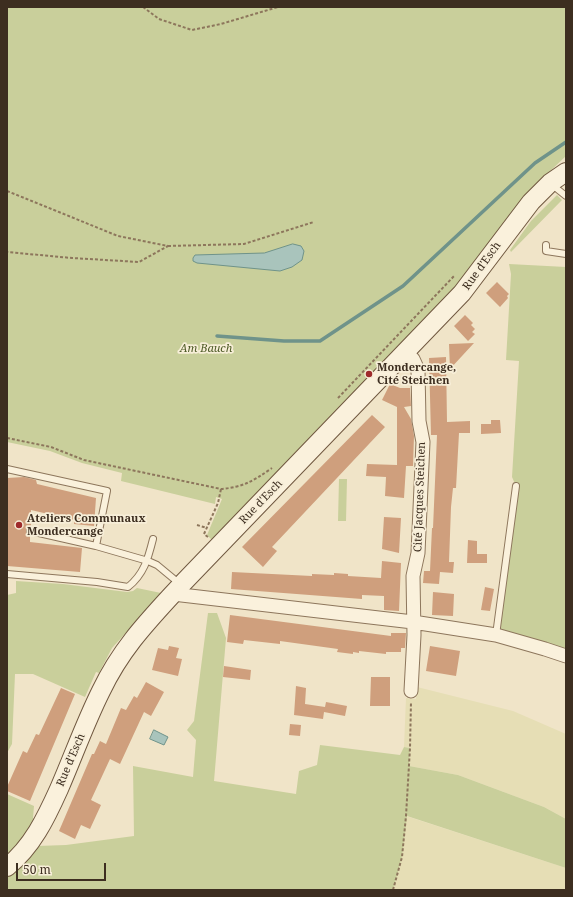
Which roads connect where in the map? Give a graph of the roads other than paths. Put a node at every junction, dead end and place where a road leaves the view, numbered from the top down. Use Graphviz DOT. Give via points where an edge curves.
graph roads {
  1 [pos="566,172"];
  2 [pos="550,183"];
  3 [pos="566,196"];
  4 [pos="546,245"];
  5 [pos="566,254"];
  6 [pos="406,352"];
  7 [pos="7,469"];
  8 [pos="516,486"];
  9 [pos="30,531"];
  10 [pos="153,539"];
  11 [pos="96,546"];
  12 [pos="148,561"];
  13 [pos="7,574"];
  14 [pos="177,590"];
  15 [pos="414,622"];
  16 [pos="496,635"];
  17 [pos="566,656"];
  18 [pos="411,691"];
  19 [pos="7,867"];
  1 -- 2 [label="main road, Rue d'Esch"];
  2 -- 3 [label="lane"];
  2 -- 6 [label="main road, Rue d'Esch" via="510,228 462,293"];
  4 -- 5 [label="lane" via="546,251"];
  6 -- 14 [label="main road, Rue d'Esch"];
  6 -- 15 [label="street, Cité Jacques Steichen" via="418,370 419,421 423,442 418,553 413,576"];
  7 -- 11 [label="lane" via="107,491"];
  8 -- 16 [label="lane"];
  9 -- 11 [label="lane"];
  10 -- 12 [label="lane"];
  11 -- 12 [label="lane"];
  12 -- 13 [label="lane" via="136,580 128,587"];
  12 -- 14 [label="lane" via="157,565"];
  14 -- 15 [label="street"];
  14 -- 19 [label="main road, Rue d'Esch" via="145,623 112,669 47,815 28,846"];
  15 -- 16 [label="street"];
  15 -- 18 [label="street, Cité Jacques Steichen"];
  16 -- 17 [label="street"];
}
